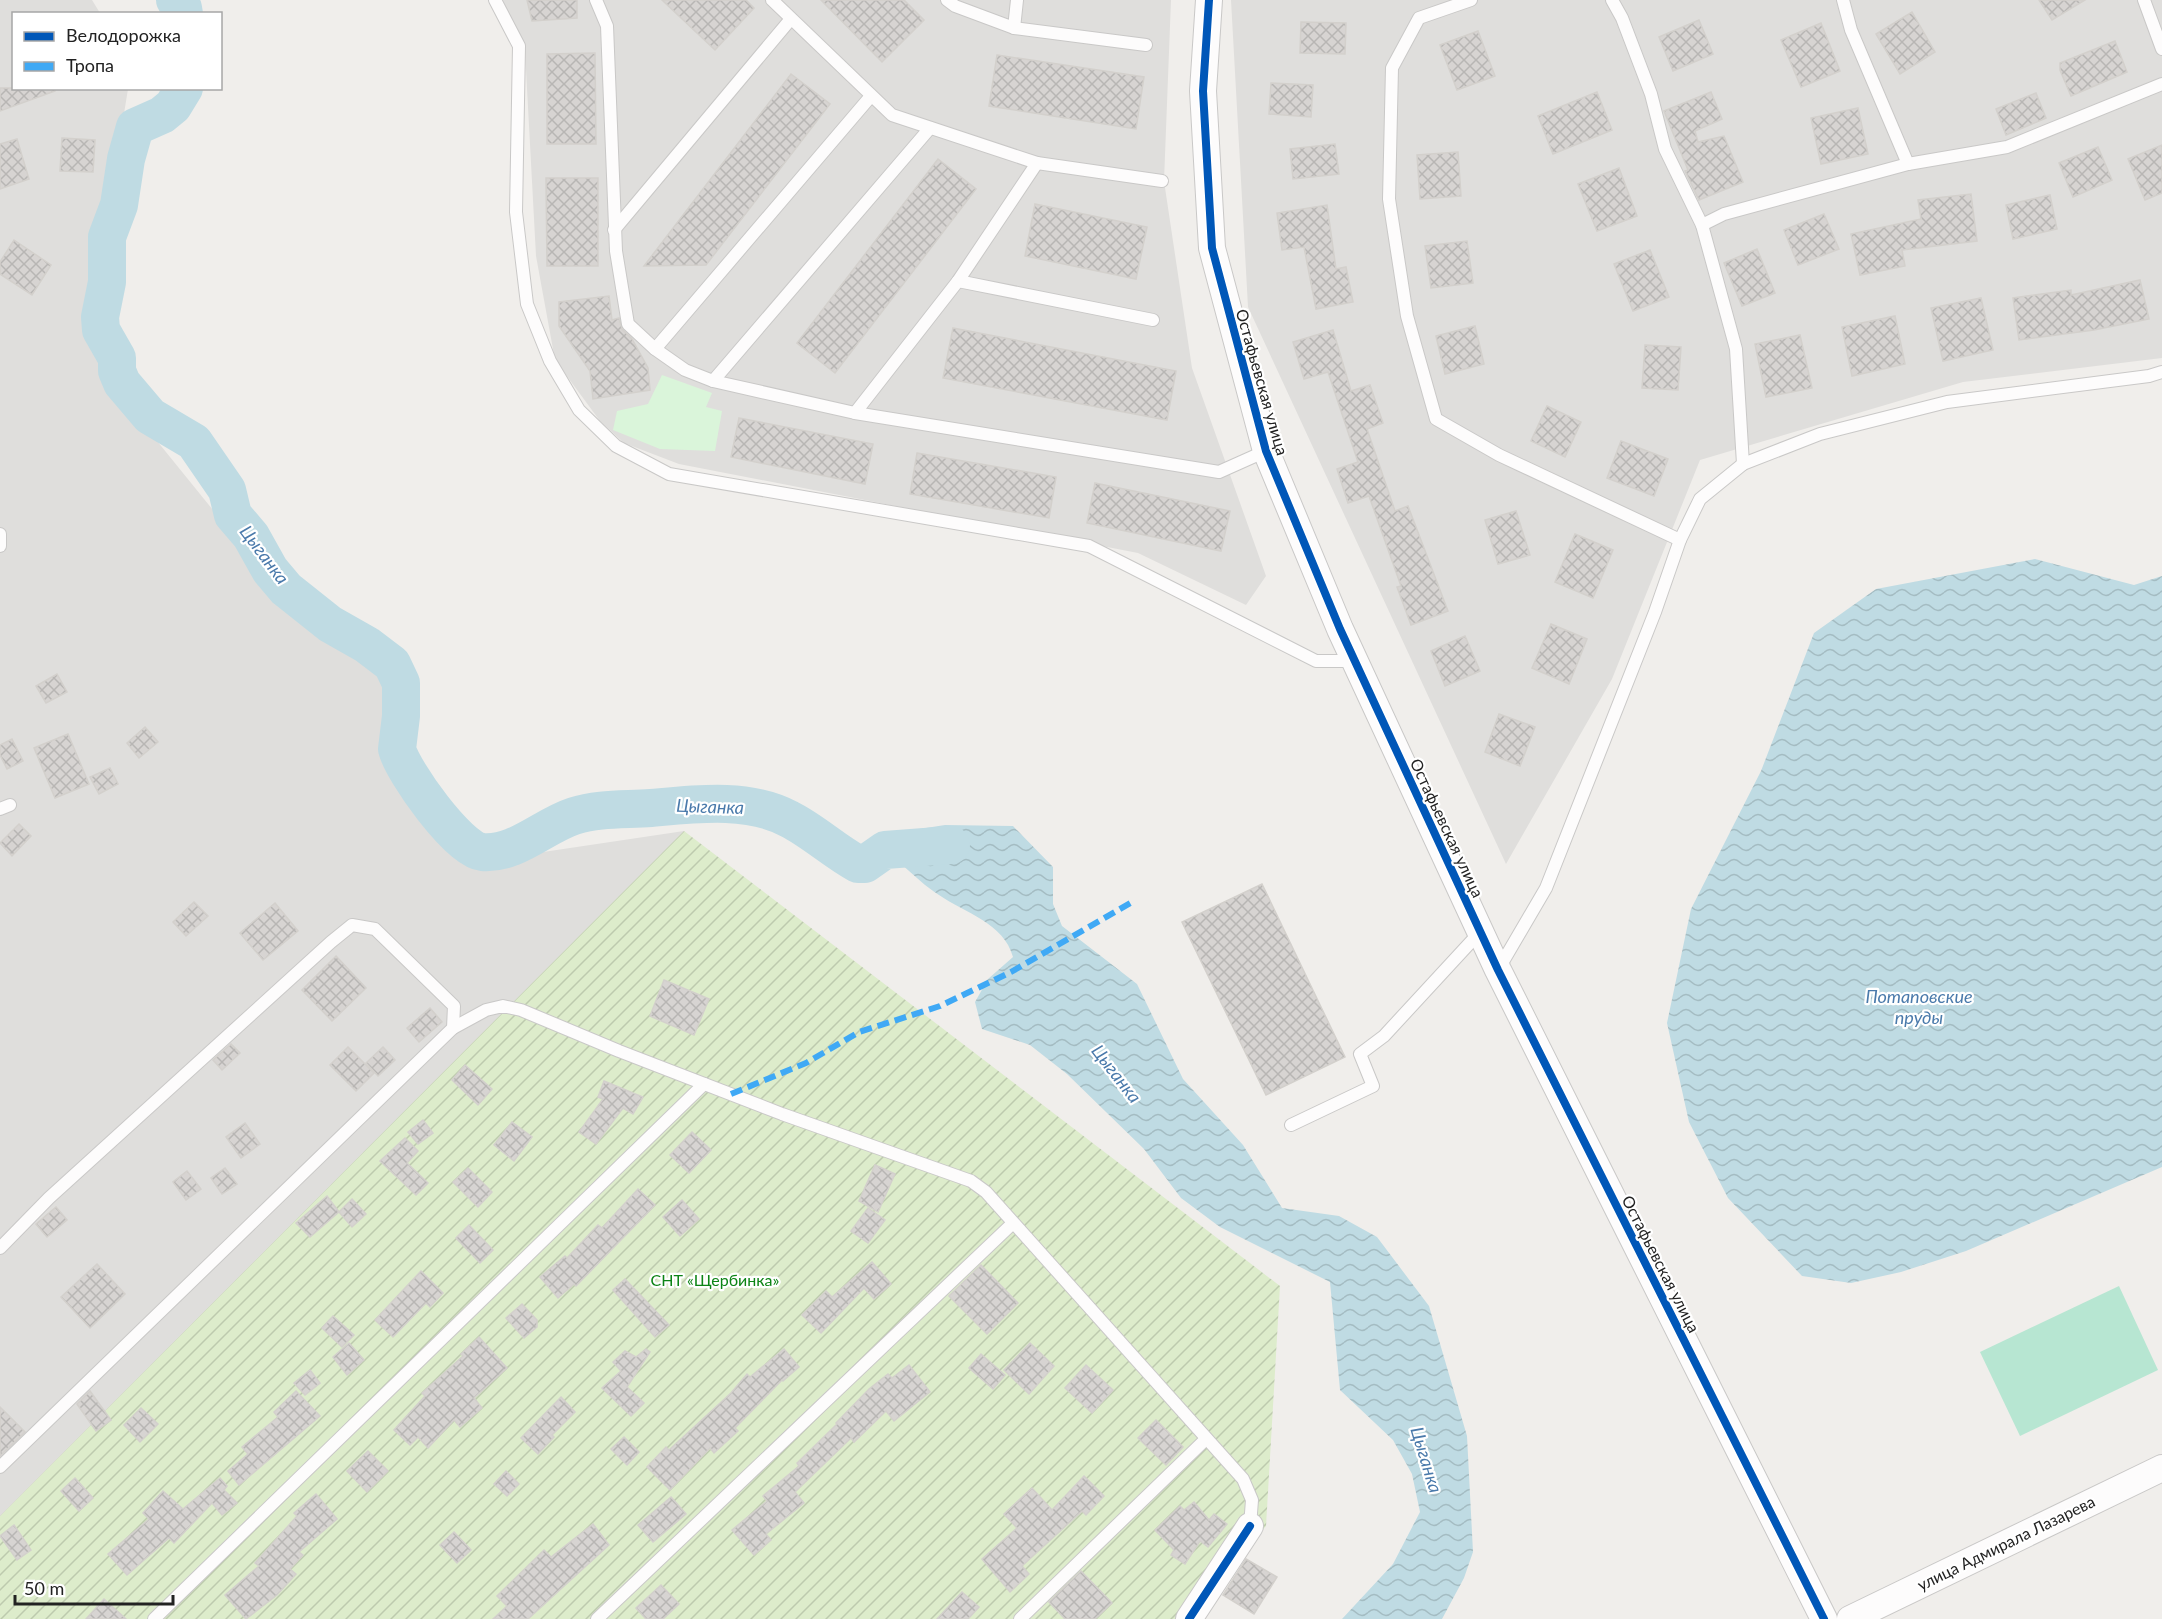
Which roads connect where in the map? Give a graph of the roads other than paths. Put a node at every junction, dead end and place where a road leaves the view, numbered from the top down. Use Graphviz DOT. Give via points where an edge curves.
graph roads {
  1 [pos="495,0"];
  2 [pos="596,0"];
  3 [pos="772,0"];
  4 [pos="947,0"];
  5 [pos="1017,0"];
  6 [pos="1209,0"];
  7 [pos="1470,0"];
  8 [pos="1612,0"];
  9 [pos="1843,0"];
  10 [pos="2144,0"];
  11 [pos="790,20"];
  12 [pos="1014,28"];
  13 [pos="1146,45"];
  14 [pos="2162,49"];
  15 [pos="2162,84"];
  16 [pos="871,96"];
  17 [pos="930,128"];
  18 [pos="1037,163"];
  19 [pos="1908,164"];
  20 [pos="1162,182"];
  21 [pos="1702,225"];
  22 [pos="614,230"];
  23 [pos="958,281"];
  24 [pos="1153,320"];
  25 [pos="655,348"];
  26 [pos="2162,372"];
  27 [pos="713,381"];
  28 [pos="855,413"];
  29 [pos="1266,451"];
  30 [pos="1743,464"];
  31 [pos="0,534"];
  32 [pos="1680,540"];
  33 [pos="0,546"];
  34 [pos="1355,661"];
  35 [pos="1480,932"];
  36 [pos="1498,970"];
  37 [pos="453,1028"];
  38 [pos="704,1084"];
  39 [pos="1292,1125"];
  40 [pos="1012,1224"];
  41 [pos="0,1248"];
  42 [pos="1206,1439"];
  43 [pos="0,1467"];
  44 [pos="2162,1468"];
  45 [pos="1250,1526"];
  46 [pos="154,1619"];
  47 [pos="597,1619"];
  48 [pos="1020,1619"];
  49 [pos="1189,1619"];
  50 [pos="1824,1619"];
  51 [pos="1850,1619"];
  1 -- 34 [label="lane" via="519,46 516,212 527,304 550,361 579,410 616,446 669,474 1089,546 1316,661"];
  2 -- 22 [label="lane" via="607,26"];
  3 -- 11 [label="lane"];
  4 -- 12 [label="lane"];
  5 -- 12 [label="lane"];
  6 -- 29 [label="street, Остафьевская улица" via="1203,91 1212,248"];
  7 -- 32 [label="lane" via="1419,18 1392,68 1389,199 1407,316 1436,419 1499,455"];
  8 -- 21 [label="lane" via="1652,94 1665,149"];
  9 -- 19 [label="lane" via="1851,30"];
  10 -- 14 [label="lane"];
  11 -- 16 [label="lane"];
  11 -- 22 [label="lane"];
  12 -- 13 [label="lane"];
  15 -- 19 [label="lane" via="2007,147"];
  16 -- 17 [label="lane" via="892,115"];
  16 -- 25 [label="lane"];
  17 -- 18 [label="lane"];
  17 -- 27 [label="lane"];
  18 -- 20 [label="lane"];
  18 -- 23 [label="lane"];
  19 -- 21 [label="lane" via="1724,214"];
  21 -- 30 [label="lane" via="1736,349"];
  22 -- 25 [label="lane" via="628,324"];
  23 -- 24 [label="lane"];
  23 -- 28 [label="lane"];
  25 -- 27 [label="lane" via="686,370"];
  26 -- 30 [label="lane" via="1947,402 1820,434"];
  27 -- 28 [label="lane"];
  28 -- 29 [label="lane" via="1219,472"];
  29 -- 34 [label="street, Остафьевская улица"];
  30 -- 32 [label="lane" via="1700,498"];
  31 -- 33 [label="lane"];
  32 -- 36 [label="lane" via="1546,888"];
  34 -- 35 [label="street, Остафьевская улица"];
  35 -- 36 [label="street, Остафьевская улица"];
  35 -- 39 [label="lane" via="1384,1036 1360,1054 1373,1086"];
  36 -- 50 [label="street, Остафьевская улица"];
  37 -- 38 [label="lane" via="486,1010 502,1006 521,1010"];
  37 -- 41 [label="lane" via="454,1006 375,929 352,925 58,1190"];
  37 -- 43 [label="lane"];
  38 -- 40 [label="lane" via="964,1178 986,1192"];
  38 -- 46 [label="lane"];
  40 -- 42 [label="lane"];
  40 -- 47 [label="lane"];
  42 -- 45 [label="lane" via="1244,1479 1252,1500"];
  42 -- 48 [label="lane"];
  44 -- 51 [label="street, улица Адмирала Лазарева"];
  45 -- 49 [label="street"];
}
